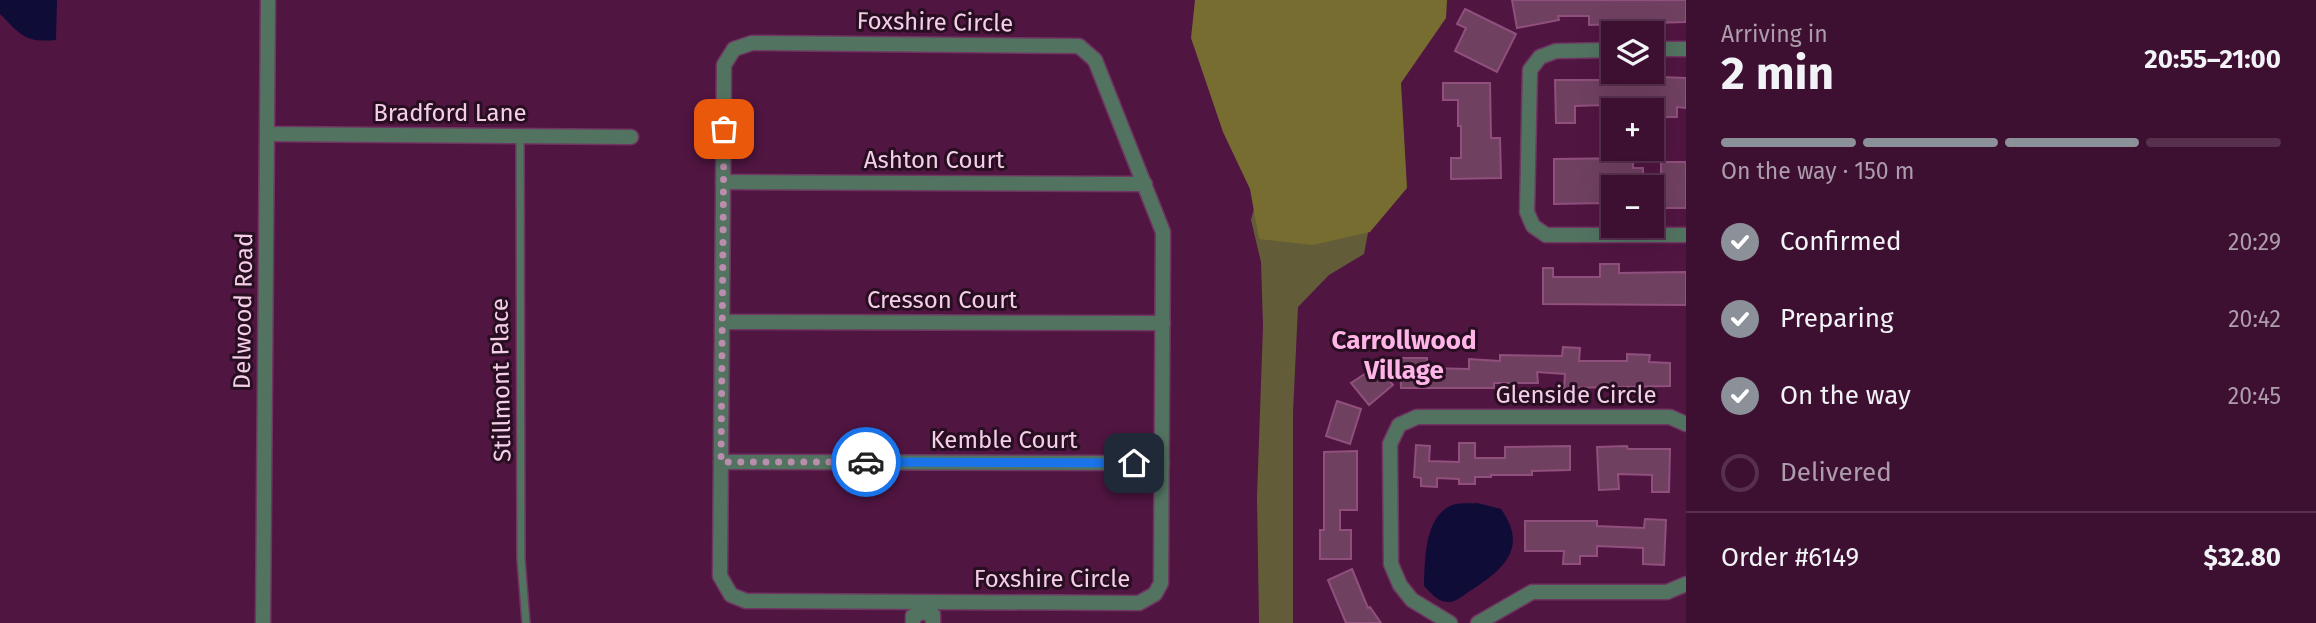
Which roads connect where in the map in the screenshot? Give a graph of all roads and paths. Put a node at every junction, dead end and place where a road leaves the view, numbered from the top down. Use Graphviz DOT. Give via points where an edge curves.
graph roads {
  1 [pos="268,0"];
  2 [pos="1686,49"];
  3 [pos="1601,50"];
  4 [pos="1664,50"];
  5 [pos="268,134"];
  6 [pos="520,136"];
  7 [pos="631,137"];
  8 [pos="723,182"];
  9 [pos="1145,184"];
  10 [pos="1686,235"];
  11 [pos="722,322"];
  12 [pos="1163,323"];
  13 [pos="1686,424"];
  14 [pos="721,462"];
  15 [pos="1162,463"];
  16 [pos="1686,584"];
  17 [pos="927,612"];
  18 [pos="263,623"];
  19 [pos="526,623"];
  20 [pos="913,623"];
  21 [pos="1450,623"];
  22 [pos="1478,623"];
  1 -- 5 [label="street, Delwood Road"];
  2 -- 4 [label="street"];
  3 -- 10 [label="street" via="1556,51 1540,57 1530,70 1527,212 1533,226 1546,235"];
  5 -- 6 [label="street, Bradford Lane"];
  5 -- 18 [label="street, Delwood Road"];
  6 -- 7 [label="street, Bradford Lane"];
  6 -- 19 [label="lane, Stillmont Place" via="521,559"];
  8 -- 9 [label="street, Ashton Court"];
  8 -- 9 [label="street, Foxshire Circle" via="724,65 734,49 765,43 1079,46 1095,60"];
  8 -- 11 [label="street, Foxshire Circle"];
  9 -- 12 [label="street, Foxshire Circle" via="1163,232"];
  11 -- 12 [label="street, Cresson Court"];
  11 -- 14 [label="street, Foxshire Circle"];
  12 -- 15 [label="street, Foxshire Circle"];
  13 -- 21 [label="street, Glenside Circle" via="1670,417 1417,417 1399,425 1390,444 1391,564 1412,600"];
  14 -- 15 [label="street, Kemble Court"];
  14 -- 17 [label="street, Foxshire Circle" via="720,576 730,595 746,601"];
  15 -- 17 [label="street, Foxshire Circle" via="1161,583 1155,594 1139,603"];
  16 -- 22 [label="street" via="1667,592 1532,592"];
  17 -- 20 [label="street" via="913,616"];
}
